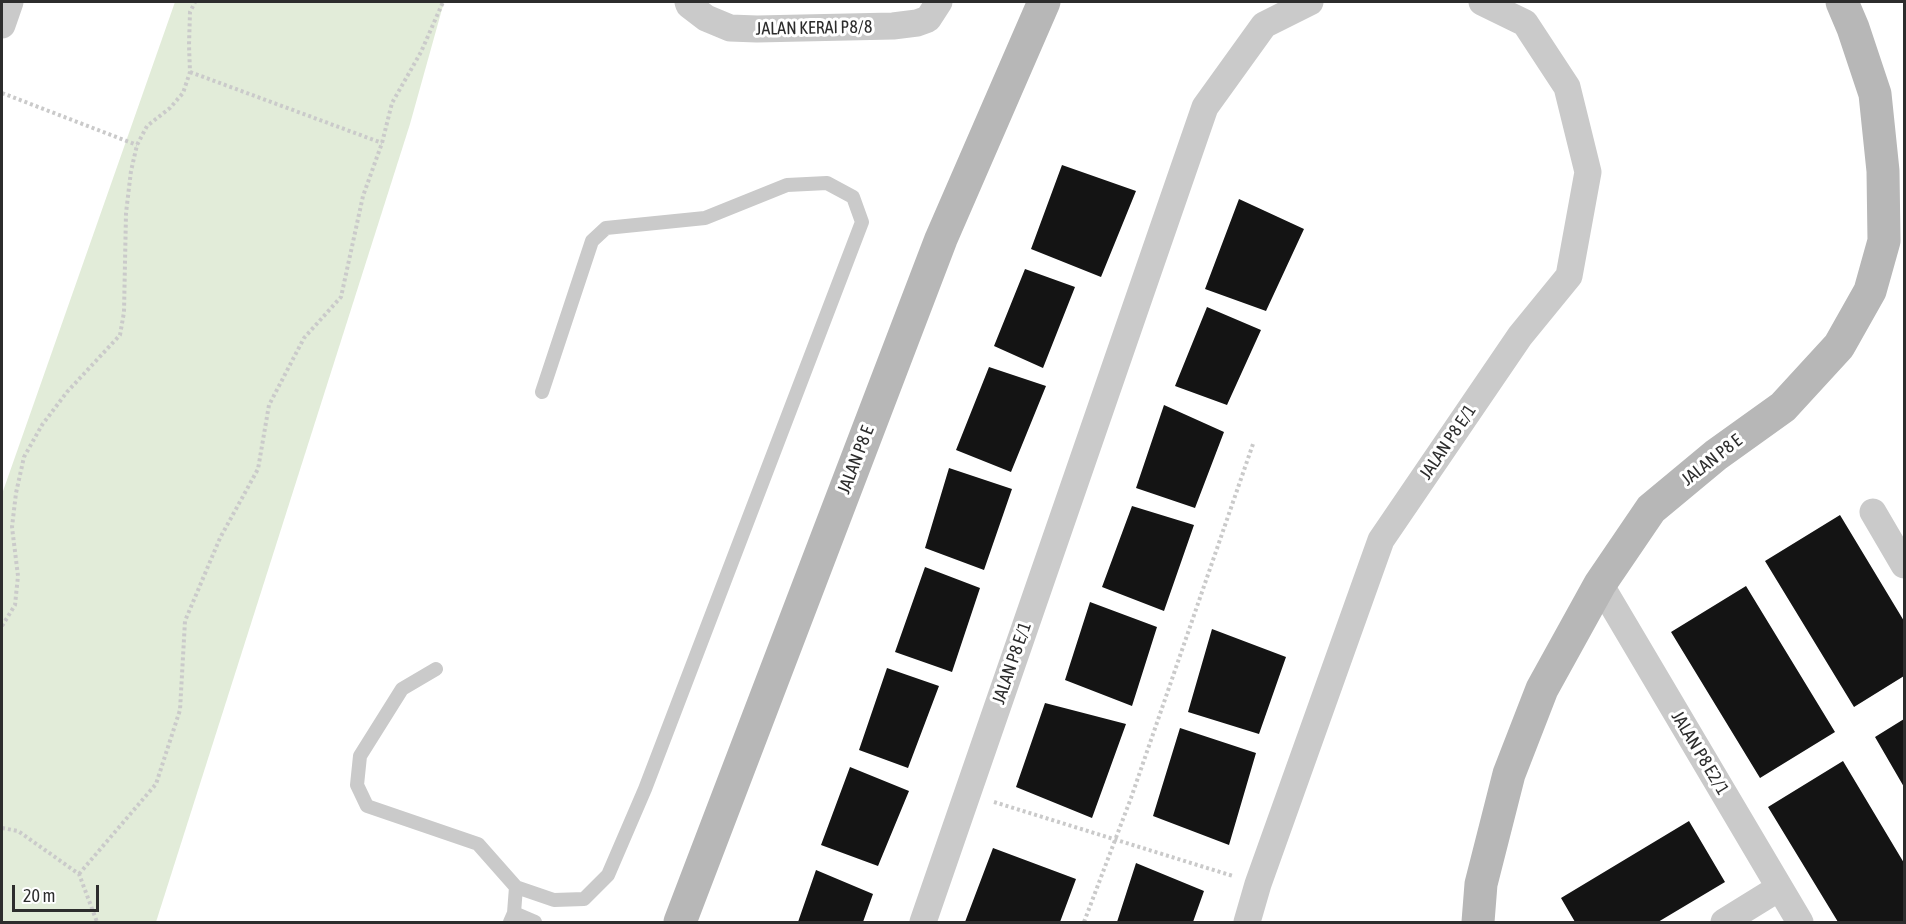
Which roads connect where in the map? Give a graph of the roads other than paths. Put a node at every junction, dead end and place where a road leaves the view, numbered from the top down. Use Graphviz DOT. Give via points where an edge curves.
graph roads {
  1 [pos="10,2"];
  2 [pos="688,2"];
  3 [pos="939,2"];
  4 [pos="1044,2"];
  5 [pos="1310,2"];
  6 [pos="1482,2"];
  7 [pos="1842,2"];
  8 [pos="2,25"];
  9 [pos="542,392"];
  10 [pos="1873,512"];
  11 [pos="1905,565"];
  12 [pos="1600,584"];
  13 [pos="436,669"];
  14 [pos="516,887"];
  15 [pos="1779,888"];
  16 [pos="512,918"];
  17 [pos="535,922"];
  18 [pos="680,922"];
  19 [pos="923,922"];
  20 [pos="1247,922"];
  21 [pos="1478,922"];
  22 [pos="1724,922"];
  23 [pos="1800,922"];
  1 -- 8 [label="street"];
  2 -- 3 [label="street, JALAN KERAI P8/8" via="706,18 730,28 758,29 917,23 928,19"];
  4 -- 18 [label="street, JALAN P8 E" via="941,239"];
  5 -- 19 [label="street, JALAN P8 E/1" via="1264,25 1204,107"];
  6 -- 20 [label="street, JALAN P8 E/1" via="1526,23 1567,87 1588,172 1569,276 1520,336 1381,540"];
  7 -- 12 [label="street, JALAN P8 E" via="1875,94 1883,171 1884,241 1870,291 1839,346 1783,407 1651,509"];
  9 -- 14 [label="lane" via="592,242 606,228 705,218 787,184 827,183 854,197 862,222 645,789 608,875 584,899 554,900"];
  10 -- 11 [label="street"];
  12 -- 15 [label="street, JALAN P8 E2/1"];
  12 -- 21 [label="street, JALAN P8 E" via="1542,689 1509,774 1481,884"];
  13 -- 14 [label="lane" via="402,689 360,756 357,785 366,806 478,844"];
  14 -- 16 [label="lane"];
  15 -- 22 [label="street"];
  15 -- 23 [label="street, JALAN P8 E2/1"];
  16 -- 17 [label="lane"];
}
